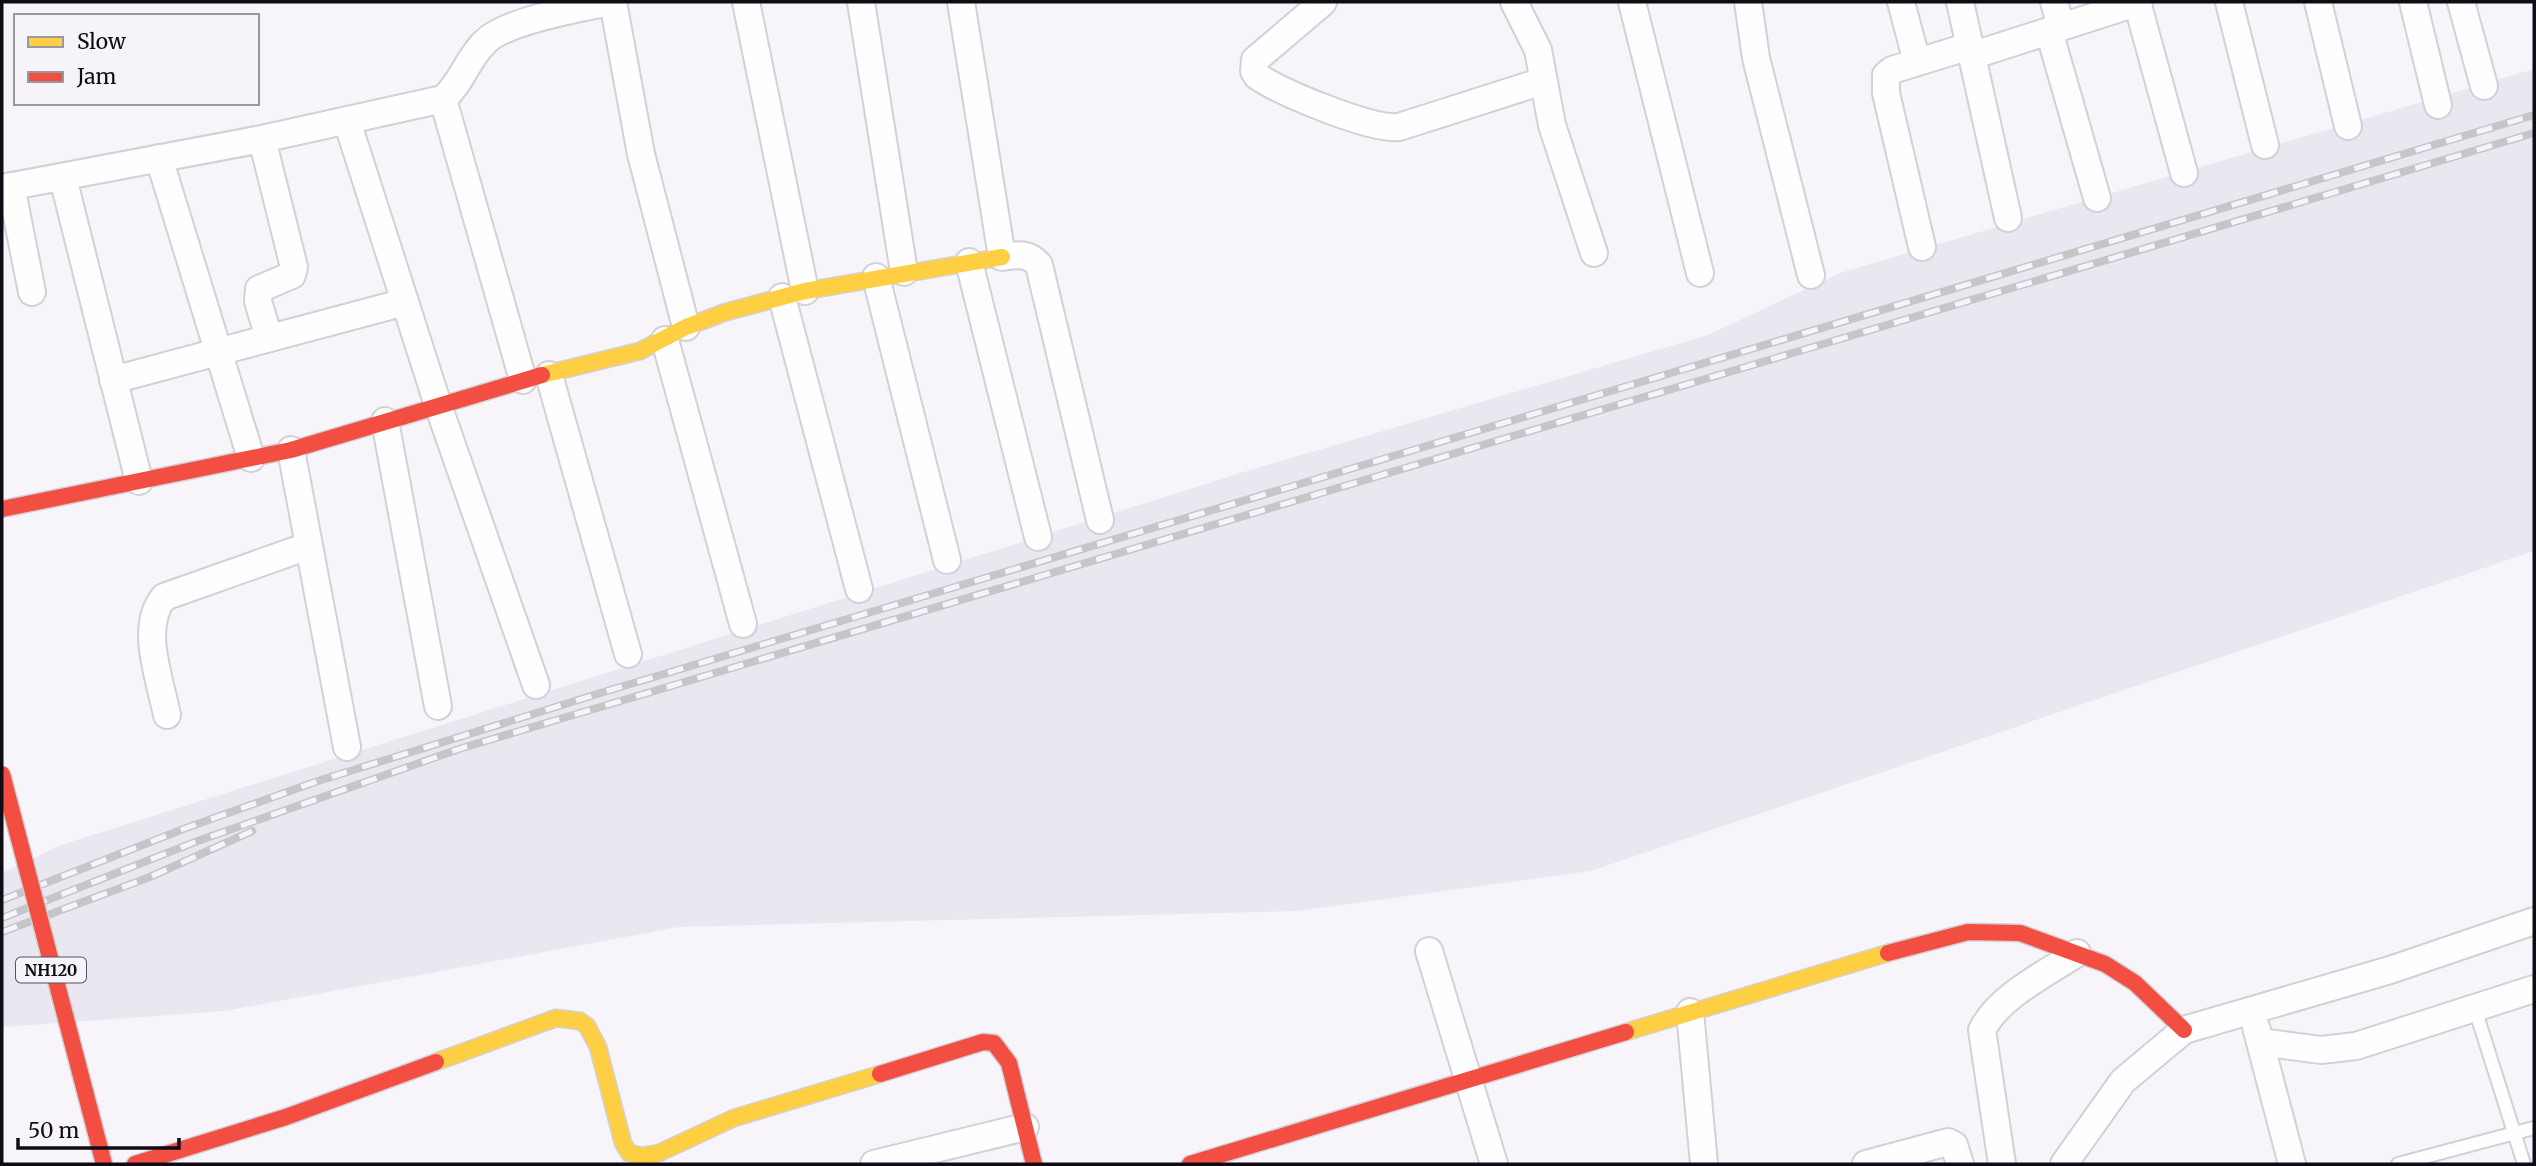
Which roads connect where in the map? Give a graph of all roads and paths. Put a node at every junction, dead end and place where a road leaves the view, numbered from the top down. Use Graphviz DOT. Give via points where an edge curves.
graph roads {
  1 [pos="612,2"];
  2 [pos="746,2"];
  3 [pos="860,2"];
  4 [pos="961,2"];
  5 [pos="1323,2"];
  6 [pos="1514,2"];
  7 [pos="1632,2"];
  8 [pos="1748,2"];
  9 [pos="1901,2"];
  10 [pos="1960,2"];
  11 [pos="2054,2"];
  12 [pos="2138,2"];
  13 [pos="2229,2"];
  14 [pos="2318,2"];
  15 [pos="2413,2"];
  16 [pos="2461,2"];
  17 [pos="558,7"];
  18 [pos="2055,29"];
  19 [pos="1971,51"];
  20 [pos="1917,62"];
  21 [pos="1543,81"];
  22 [pos="2484,86"];
  23 [pos="443,99"];
  24 [pos="2438,104"];
  25 [pos="347,121"];
  26 [pos="2348,126"];
  27 [pos="262,139"];
  28 [pos="2265,145"];
  29 [pos="159,158"];
  30 [pos="2183,173"];
  31 [pos="63,178"];
  32 [pos="7,187"];
  33 [pos="2097,198"];
  34 [pos="2008,218"];
  35 [pos="1922,247"];
  36 [pos="1594,253"];
  37 [pos="1002,257"];
  38 [pos="970,262"];
  39 [pos="904,272"];
  40 [pos="1700,273"];
  41 [pos="1811,275"];
  42 [pos="876,277"];
  43 [pos="32,292"];
  44 [pos="793,294"];
  45 [pos="405,302"];
  46 [pos="676,333"];
  47 [pos="269,338"];
  48 [pos="217,352"];
  49 [pos="549,375"];
  50 [pos="113,380"];
  51 [pos="523,380"];
  52 [pos="438,405"];
  53 [pos="385,421"];
  54 [pos="290,450"];
  55 [pos="251,458"];
  56 [pos="139,481"];
  57 [pos="2,509"];
  58 [pos="1100,520"];
  59 [pos="1038,537"];
  60 [pos="308,546"];
  61 [pos="947,560"];
  62 [pos="859,589"];
  63 [pos="743,624"];
  64 [pos="628,654"];
  65 [pos="536,685"];
  66 [pos="438,706"];
  67 [pos="167,715"];
  68 [pos="347,747"];
  69 [pos="2,774"];
  70 [pos="2534,921"];
  71 [pos="1429,951"];
  72 [pos="2077,953"];
  73 [pos="2534,989"];
  74 [pos="2475,1009"];
  75 [pos="1689,1012"];
  76 [pos="2251,1012"];
  77 [pos="2184,1030"];
  78 [pos="2260,1042"];
  79 [pos="1466,1078"];
  80 [pos="1025,1128"];
  81 [pos="2534,1128"];
  82 [pos="2515,1133"];
  83 [pos="1246,1156"];
  84 [pos="640,1160"];
  85 [pos="104,1164"];
  86 [pos="135,1164"];
  87 [pos="874,1164"];
  88 [pos="1034,1164"];
  89 [pos="1190,1164"];
  90 [pos="1494,1164"];
  91 [pos="1704,1164"];
  92 [pos="1866,1164"];
  93 [pos="1960,1164"];
  94 [pos="2003,1164"];
  95 [pos="2064,1164"];
  96 [pos="2292,1164"];
  97 [pos="2398,1164"];
  98 [pos="2525,1164"];
  1 -- 17 [label="street"];
  1 -- 46 [label="street"];
  2 -- 44 [label="street"];
  3 -- 39 [label="street"];
  4 -- 37 [label="street"];
  5 -- 21 [label="street" via="1255,60 1257,76 1385,129"];
  6 -- 21 [label="street" via="1538,50"];
  7 -- 40 [label="street"];
  8 -- 41 [label="street" via="1756,58"];
  9 -- 20 [label="street"];
  10 -- 19 [label="street"];
  11 -- 18 [label="street"];
  12 -- 18 [label="street"];
  12 -- 30 [label="street"];
  13 -- 28 [label="street"];
  14 -- 26 [label="street"];
  15 -- 24 [label="street"];
  16 -- 22 [label="street"];
  17 -- 23 [label="street" via="485,41 455,89"];
  18 -- 19 [label="street"];
  18 -- 33 [label="street"];
  19 -- 20 [label="street"];
  19 -- 34 [label="street"];
  20 -- 35 [label="street" via="1892,70 1884,82"];
  21 -- 36 [label="street" via="1552,125"];
  23 -- 25 [label="street"];
  23 -- 51 [label="street"];
  25 -- 27 [label="street"];
  25 -- 45 [label="street"];
  27 -- 29 [label="street"];
  27 -- 47 [label="street" via="294,267 292,275 259,289 258,302"];
  29 -- 31 [label="street"];
  29 -- 48 [label="street"];
  31 -- 32 [label="street"];
  31 -- 50 [label="street"];
  32 -- 43 [label="street"];
  37 -- 38 [label="main road"];
  37 -- 58 [label="street" via="1024,255 1039,265"];
  38 -- 39 [label="main road"];
  38 -- 59 [label="street"];
  39 -- 42 [label="main road"];
  42 -- 44 [label="main road"];
  42 -- 61 [label="street"];
  44 -- 46 [label="main road" via="726,312"];
  44 -- 62 [label="street"];
  45 -- 47 [label="street"];
  45 -- 52 [label="street"];
  46 -- 49 [label="main road" via="640,351"];
  46 -- 63 [label="street"];
  47 -- 48 [label="street"];
  48 -- 50 [label="street"];
  48 -- 55 [label="street"];
  49 -- 51 [label="main road"];
  49 -- 64 [label="street"];
  50 -- 56 [label="street"];
  51 -- 52 [label="main road"];
  52 -- 53 [label="main road"];
  52 -- 65 [label="street"];
  53 -- 54 [label="main road"];
  53 -- 66 [label="street"];
  54 -- 55 [label="main road"];
  54 -- 60 [label="street"];
  55 -- 56 [label="main road"];
  56 -- 57 [label="main road"];
  60 -- 67 [label="street" via="164,597 151,623"];
  60 -- 68 [label="street"];
  69 -- 85 [label="main road, NH120, bridge"];
  70 -- 76 [label="street"];
  71 -- 79 [label="street"];
  72 -- 75 [label="main road" via="2020,933 1968,932"];
  72 -- 77 [label="main road" via="2135,983"];
  72 -- 94 [label="street" via="2014,996 1987,1019 1982,1030"];
  73 -- 74 [label="street"];
  74 -- 78 [label="street" via="2356,1046 2321,1050"];
  74 -- 82 [label="lane"];
  75 -- 79 [label="main road"];
  75 -- 91 [label="street"];
  76 -- 77 [label="street"];
  76 -- 78 [label="street"];
  77 -- 95 [label="street" via="2123,1081"];
  78 -- 96 [label="street"];
  79 -- 83 [label="main road"];
  79 -- 90 [label="street"];
  80 -- 84 [label="main road" via="1009,1063 994,1043 983,1042 734,1118"];
  80 -- 87 [label="street"];
  80 -- 88 [label="main road"];
  81 -- 82 [label="lane"];
  82 -- 97 [label="lane"];
  82 -- 98 [label="lane"];
  83 -- 89 [label="main road"];
  84 -- 86 [label="main road" via="622,1143 596,1043 587,1026 571,1018 556,1018 286,1117"];
  92 -- 93 [label="street" via="1948,1143 1954,1145"];
}
